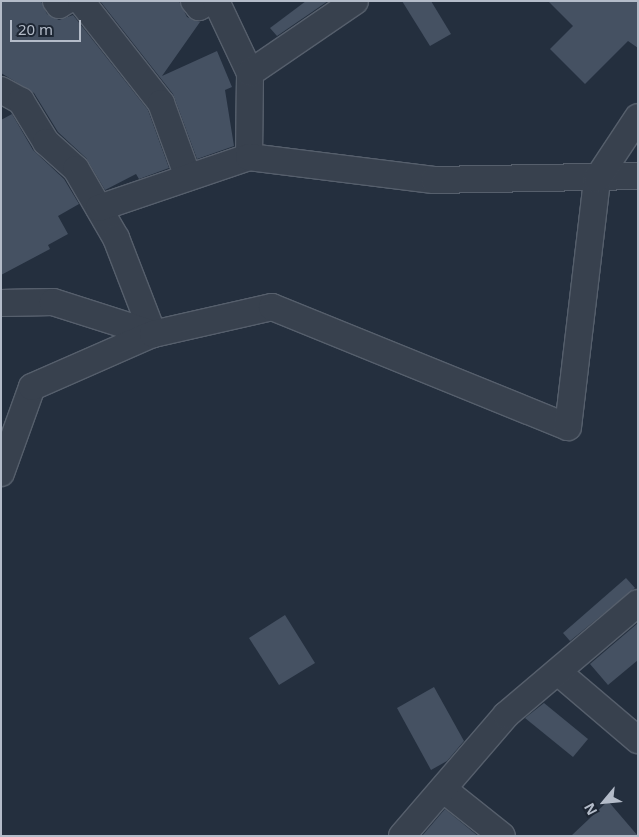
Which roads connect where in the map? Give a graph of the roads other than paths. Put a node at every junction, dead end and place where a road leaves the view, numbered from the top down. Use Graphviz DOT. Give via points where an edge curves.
graph roads {
  1 [pos="56,1"];
  2 [pos="66,1"];
  3 [pos="81,1"];
  4 [pos="194,1"];
  5 [pos="210,1"];
  6 [pos="216,1"];
  7 [pos="355,1"];
  8 [pos="250,73"];
  9 [pos="1,90"];
  10 [pos="638,117"];
  11 [pos="249,157"];
  12 [pos="638,176"];
  13 [pos="188,177"];
  14 [pos="596,179"];
  15 [pos="99,208"];
  16 [pos="1,303"];
  17 [pos="153,334"];
  18 [pos="1,473"];
  19 [pos="638,603"];
  20 [pos="558,672"];
  21 [pos="638,740"];
  22 [pos="443,790"];
  23 [pos="402,836"];
  24 [pos="502,836"];
  1 -- 2 [label="street" via="59,5"];
  3 -- 13 [label="street" via="161,103"];
  4 -- 5 [label="street" via="199,7"];
  6 -- 8 [label="street"];
  7 -- 8 [label="street"];
  8 -- 11 [label="street"];
  9 -- 15 [label="street" via="21,102 46,142 76,169"];
  10 -- 14 [label="street"];
  11 -- 13 [label="street"];
  11 -- 14 [label="street" via="434,180"];
  12 -- 14 [label="street"];
  13 -- 15 [label="street"];
  14 -- 17 [label="street" via="568,427 272,306"];
  15 -- 17 [label="street" via="116,238"];
  16 -- 17 [label="street" via="53,302"];
  17 -- 18 [label="street" via="32,387"];
  19 -- 20 [label="street"];
  20 -- 21 [label="street"];
  20 -- 22 [label="street" via="506,715"];
  22 -- 23 [label="street"];
  22 -- 24 [label="street"];
}
